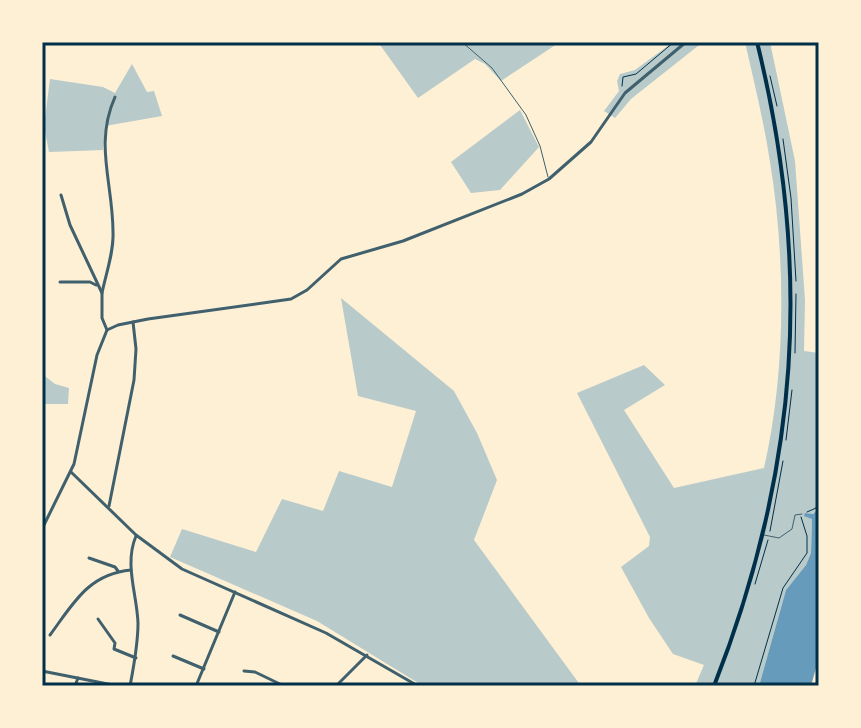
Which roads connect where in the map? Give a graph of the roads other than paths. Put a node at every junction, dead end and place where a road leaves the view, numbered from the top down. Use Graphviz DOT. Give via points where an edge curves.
graph roads {
  1 [pos="462,42"];
  2 [pos="686,42"];
  3 [pos="757,42"];
  4 [pos="115,97"];
  5 [pos="549,179"];
  6 [pos="61,195"];
  7 [pos="60,282"];
  8 [pos="99,287"];
  9 [pos="102,293"];
  10 [pos="133,322"];
  11 [pos="107,330"];
  12 [pos="71,472"];
  13 [pos="109,506"];
  14 [pos="802,514"];
  15 [pos="42,529"];
  16 [pos="136,535"];
  17 [pos="766,536"];
  18 [pos="89,558"];
  19 [pos="131,570"];
  20 [pos="118,571"];
  21 [pos="235,592"];
  22 [pos="180,615"];
  23 [pos="98,619"];
  24 [pos="219,632"];
  25 [pos="50,635"];
  26 [pos="367,655"];
  27 [pos="173,656"];
  28 [pos="136,658"];
  29 [pos="204,669"];
  30 [pos="42,671"];
  31 [pos="244,671"];
  32 [pos="78,678"];
  33 [pos="75,686"];
  34 [pos="118,686"];
  35 [pos="130,686"];
  36 [pos="196,686"];
  37 [pos="284,686"];
  38 [pos="336,686"];
  39 [pos="418,686"];
  40 [pos="714,686"];
  1 -- 5 [label="lane" via="492,68 526,115"];
  2 -- 5 [label="street" via="625,93 591,142"];
  3 -- 17 [label="main road" via="783,167 792,294 782,438"];
  4 -- 9 [label="street" via="103,136 113,244"];
  5 -- 10 [label="street" via="410,239 345,257 291,299"];
  6 -- 8 [label="street"];
  7 -- 8 [label="street"];
  8 -- 9 [label="street"];
  9 -- 11 [label="street"];
  10 -- 11 [label="street"];
  10 -- 13 [label="street" via="134,380"];
  11 -- 12 [label="street" via="94,364"];
  12 -- 13 [label="street"];
  12 -- 15 [label="street"];
  13 -- 16 [label="street"];
  14 -- 17 [label="lane" via="795,515 792,529 779,538"];
  16 -- 19 [label="street"];
  16 -- 21 [label="street" via="182,569"];
  17 -- 40 [label="main road"];
  18 -- 20 [label="street"];
  19 -- 20 [label="street"];
  19 -- 28 [label="street"];
  20 -- 25 [label="street" via="84,591"];
  21 -- 24 [label="street"];
  21 -- 26 [label="street"];
  22 -- 24 [label="street"];
  23 -- 28 [label="street" via="114,649"];
  24 -- 29 [label="street"];
  26 -- 38 [label="street"];
  26 -- 39 [label="street"];
  27 -- 29 [label="street"];
  28 -- 35 [label="street"];
  29 -- 36 [label="street"];
  30 -- 32 [label="street"];
  31 -- 37 [label="street"];
  32 -- 33 [label="street"];
  32 -- 34 [label="street"];
}
